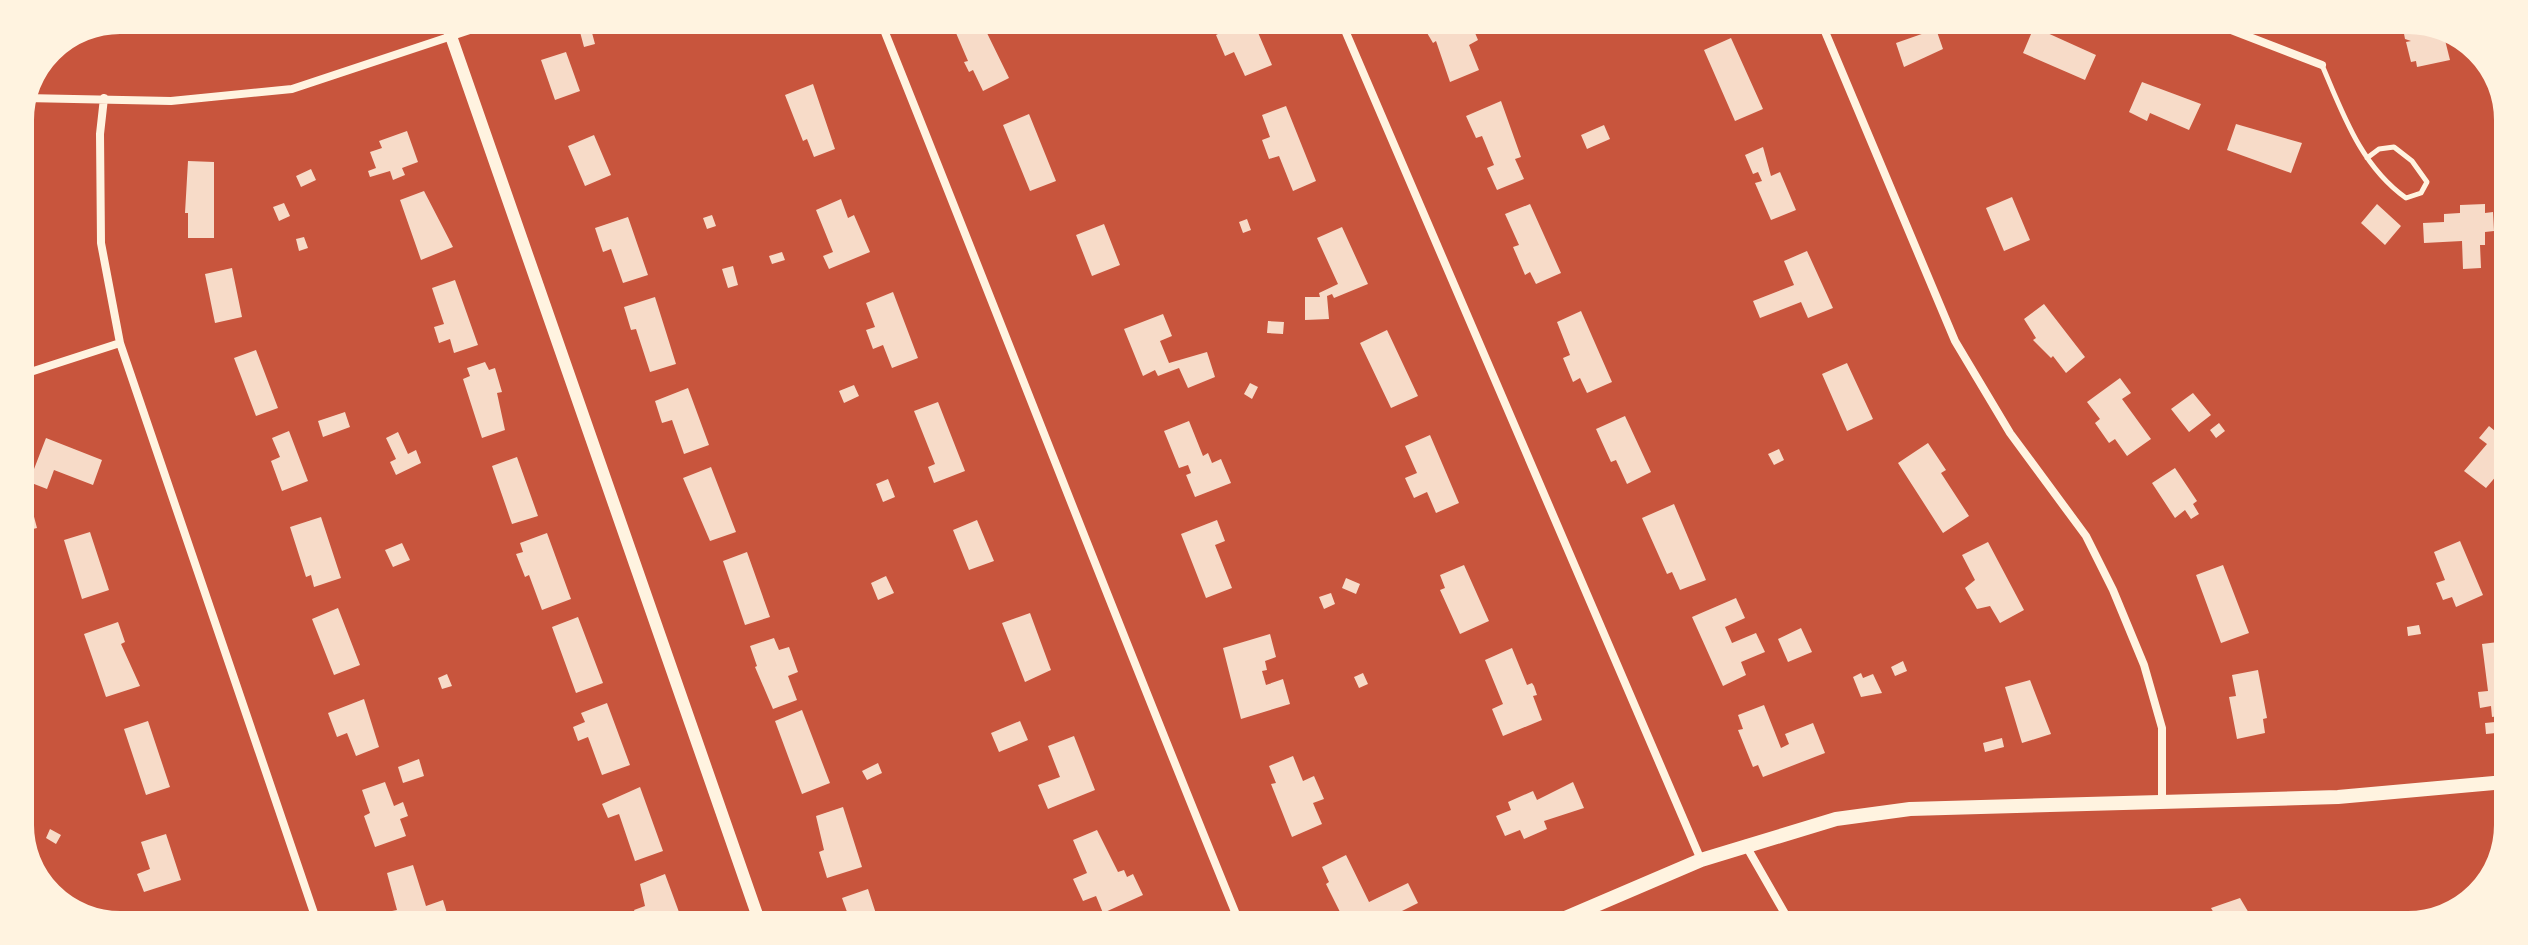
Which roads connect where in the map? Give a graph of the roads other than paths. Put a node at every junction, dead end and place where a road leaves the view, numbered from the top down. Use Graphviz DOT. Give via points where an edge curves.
graph roads {
  1 [pos="450,32"];
  2 [pos="468,32"];
  3 [pos="885,32"];
  4 [pos="1346,32"];
  5 [pos="1825,32"];
  6 [pos="2236,32"];
  7 [pos="452,38"];
  8 [pos="2322,65"];
  9 [pos="35,98"];
  10 [pos="104,98"];
  11 [pos="2367,158"];
  12 [pos="120,343"];
  13 [pos="32,371"];
  14 [pos="2496,783"];
  15 [pos="2162,804"];
  16 [pos="1745,844"];
  17 [pos="1701,860"];
  18 [pos="314,913"];
  19 [pos="757,913"];
  20 [pos="1235,913"];
  21 [pos="1577,913"];
  22 [pos="1785,913"];
  1 -- 7 [label="street"];
  2 -- 7 [label="street"];
  3 -- 20 [label="street"];
  4 -- 17 [label="street"];
  5 -- 15 [label="street" via="1955,341 2010,433 2086,536 2113,590 2144,665 2162,728"];
  6 -- 8 [label="street"];
  7 -- 10 [label="street" via="292,89 171,101"];
  7 -- 19 [label="street"];
  8 -- 11 [label="lane"];
  9 -- 10 [label="street"];
  10 -- 12 [label="street" via="101,243"];
  11 -- 11 [label="lane" via="2406,198 2421,193 2427,182 2394,147"];
  12 -- 13 [label="street"];
  12 -- 18 [label="street"];
  14 -- 15 [label="main road" via="2338,797"];
  15 -- 16 [label="main road" via="1910,809 1836,819"];
  16 -- 17 [label="main road"];
  16 -- 22 [label="street"];
  17 -- 21 [label="main road"];
}
